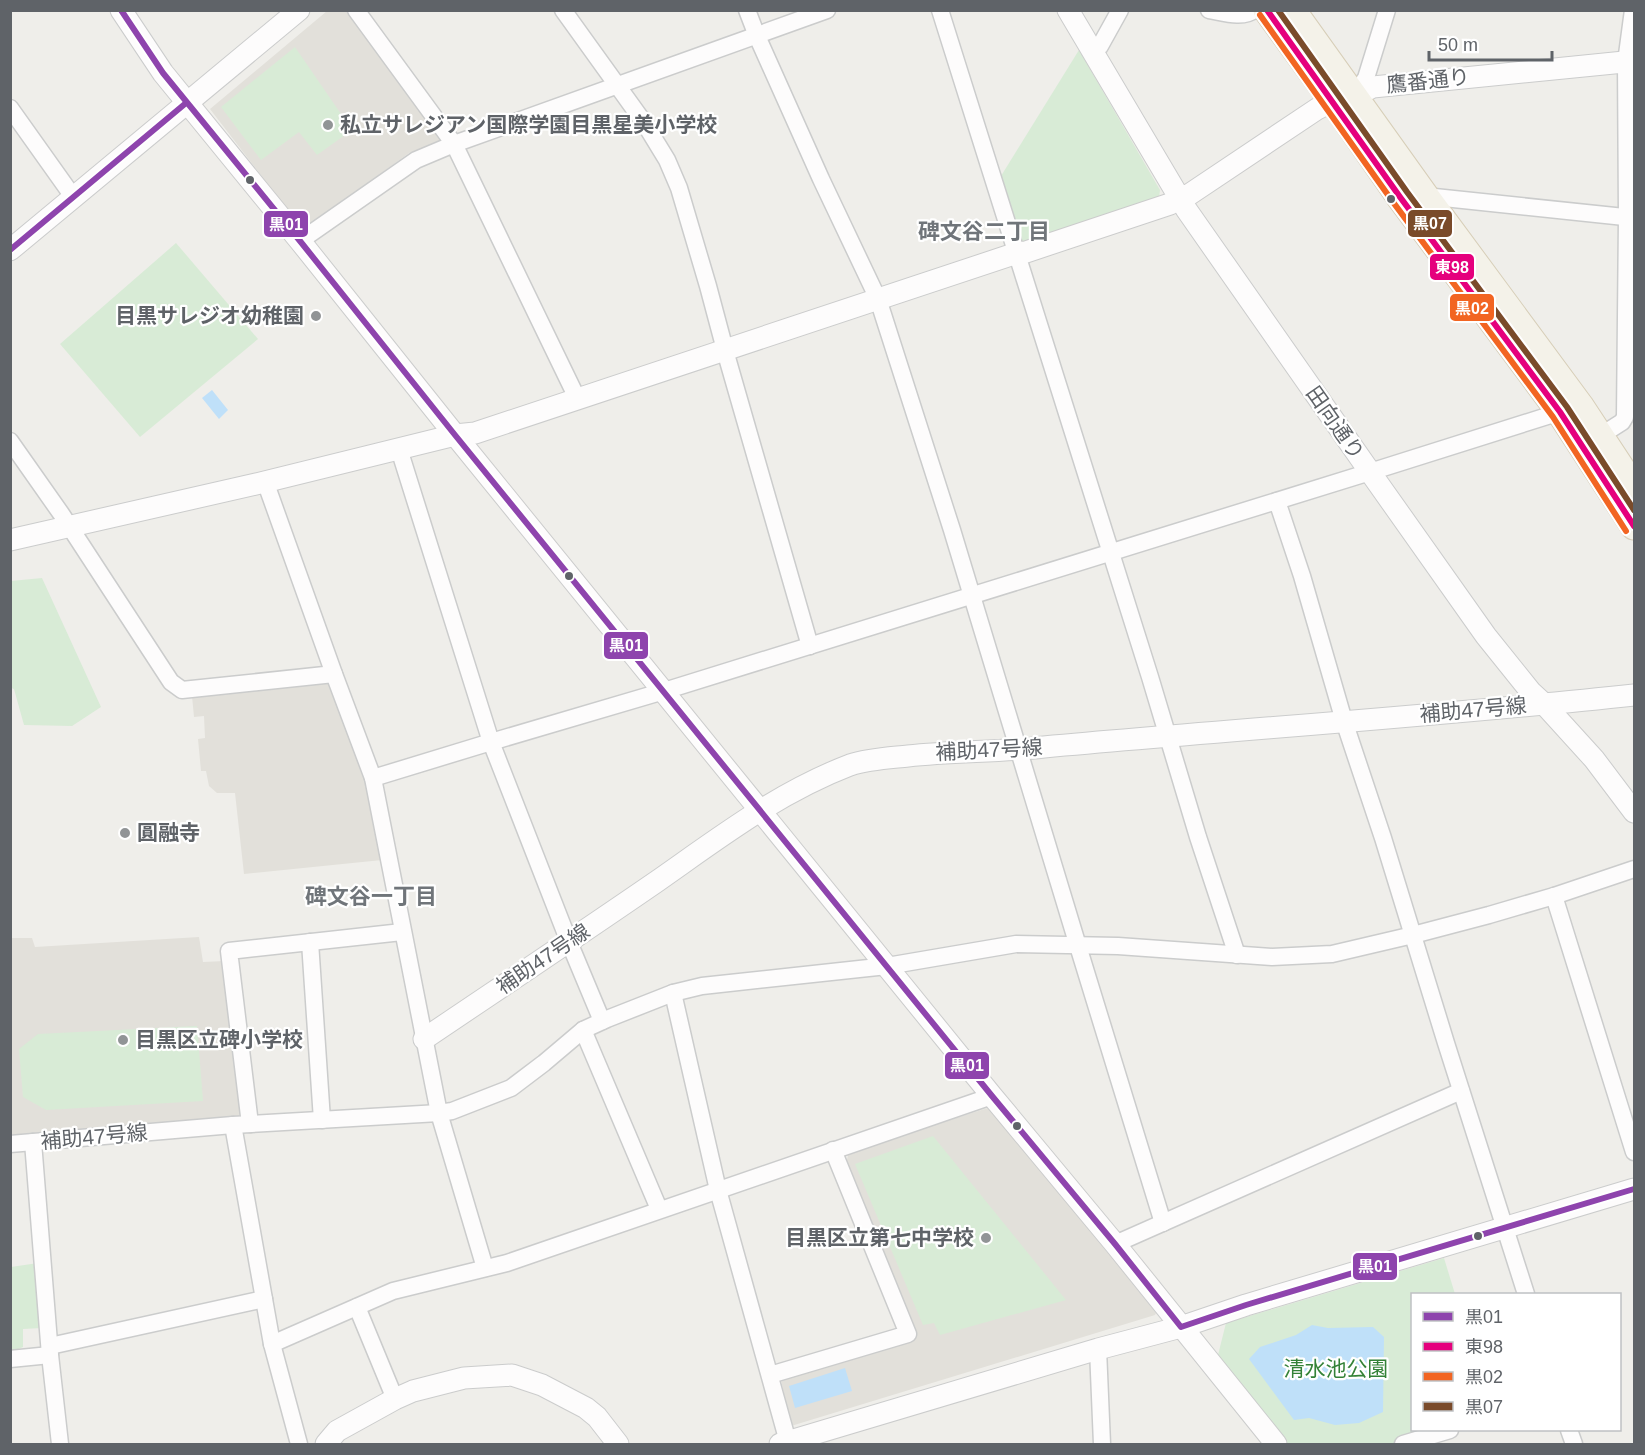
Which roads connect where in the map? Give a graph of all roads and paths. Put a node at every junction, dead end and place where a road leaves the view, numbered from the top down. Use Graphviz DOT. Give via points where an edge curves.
graph roads {
  1 [pos="121,10"];
  2 [pos="299,10"];
  3 [pos="356,10"];
  4 [pos="563,10"];
  5 [pos="747,10"];
  6 [pos="827,10"];
  7 [pos="940,10"];
  8 [pos="1068,10"];
  9 [pos="1120,10"];
  10 [pos="1209,10"];
  11 [pos="1254,10"];
  12 [pos="1267,10"];
  13 [pos="1292,10"];
  14 [pos="1387,10"];
  15 [pos="1633,10"];
  16 [pos="757,36"];
  17 [pos="1094,52"];
  18 [pos="1630,62"];
  19 [pos="617,85"];
  20 [pos="1343,99"];
  21 [pos="186,103"];
  22 [pos="10,108"];
  23 [pos="454,144"];
  24 [pos="1425,196"];
  25 [pos="74,198"];
  26 [pos="1179,198"];
  27 [pos="1631,217"];
  28 [pos="300,241"];
  29 [pos="10,250"];
  30 [pos="1017,253"];
  31 [pos="878,299"];
  32 [pos="725,350"];
  33 [pos="578,398"];
  34 [pos="1560,412"];
  35 [pos="1629,422"];
  36 [pos="455,435"];
  37 [pos="1600,436"];
  38 [pos="10,441"];
  39 [pos="399,449"];
  40 [pos="1370,472"];
  41 [pos="265,482"];
  42 [pos="1635,488"];
  43 [pos="1277,501"];
  44 [pos="68,526"];
  45 [pos="1635,526"];
  46 [pos="10,540"];
  47 [pos="1110,553"];
  48 [pos="972,595"];
  49 [pos="810,646"];
  50 [pos="333,674"];
  51 [pos="664,691"];
  52 [pos="1635,695"];
  53 [pos="1544,704"];
  54 [pos="1344,721"];
  55 [pos="1168,735"];
  56 [pos="491,742"];
  57 [pos="1019,750"];
  58 [pos="373,778"];
  59 [pos="760,810"];
  60 [pos="1635,812"];
  61 [pos="1635,869"];
  62 [pos="1554,896"];
  63 [pos="402,932"];
  64 [pos="1413,935"];
  65 [pos="310,942"];
  66 [pos="569,942"];
  67 [pos="1077,946"];
  68 [pos="1237,955"];
  69 [pos="887,966"];
  70 [pos="673,993"];
  71 [pos="602,1021"];
  72 [pos="583,1030"];
  73 [pos="424,1039"];
  74 [pos="1461,1091"];
  75 [pos="992,1096"];
  76 [pos="439,1113"];
  77 [pos="322,1120"];
  78 [pos="250,1124"];
  79 [pos="232,1125"];
  80 [pos="33,1142"];
  81 [pos="10,1144"];
  82 [pos="833,1150"];
  83 [pos="1635,1152"];
  84 [pos="1635,1189"];
  85 [pos="718,1190"];
  86 [pos="659,1209"];
  87 [pos="1163,1223"];
  88 [pos="1505,1228"];
  89 [pos="1115,1244"];
  90 [pos="485,1268"];
  91 [pos="1526,1293"];
  92 [pos="264,1299"];
  93 [pos="357,1307"];
  94 [pos="1181,1327"];
  95 [pos="272,1344"];
  96 [pos="1098,1349"];
  97 [pos="50,1351"];
  98 [pos="10,1359"];
  99 [pos="770,1375"];
  100 [pos="395,1399"];
  101 [pos="1446,1431"];
  102 [pos="784,1443"];
  103 [pos="60,1444"];
  104 [pos="299,1444"];
  105 [pos="326,1444"];
  106 [pos="618,1444"];
  107 [pos="1102,1444"];
  108 [pos="1276,1444"];
  109 [pos="1403,1444"];
  1 -- 21 [label="street"];
  2 -- 21 [label="street"];
  3 -- 23 [label="street"];
  4 -- 19 [label="street"];
  5 -- 16 [label="street"];
  6 -- 16 [label="street"];
  7 -- 30 [label="street"];
  8 -- 17 [label="street, 田向通り"];
  9 -- 17 [label="street"];
  10 -- 11 [label="street" via="1250,14"];
  12 -- 20 [label="main road"];
  13 -- 20 [label="main road"];
  14 -- 20 [label="street" via="1366,78"];
  15 -- 18 [label="street"];
  16 -- 19 [label="street"];
  16 -- 31 [label="street"];
  17 -- 26 [label="street, 田向通り"];
  18 -- 20 [label="street, 鷹番通り" via="1373,87"];
  18 -- 27 [label="street"];
  19 -- 23 [label="street"];
  19 -- 32 [label="street" via="662,151 675,179"];
  20 -- 24 [label="main road"];
  20 -- 26 [label="street, 鷹番通り" via="1317,109"];
  20 -- 34 [label="main road" via="1400,197"];
  21 -- 25 [label="street"];
  21 -- 28 [label="street"];
  22 -- 25 [label="street"];
  23 -- 28 [label="street" via="416,160"];
  23 -- 33 [label="street"];
  24 -- 27 [label="street"];
  24 -- 37 [label="main road"];
  25 -- 29 [label="street"];
  26 -- 30 [label="street, 鷹番通り"];
  26 -- 40 [label="street, 田向通り"];
  27 -- 35 [label="street"];
  28 -- 36 [label="street"];
  30 -- 31 [label="street, 鷹番通り"];
  30 -- 47 [label="street"];
  31 -- 32 [label="street, 鷹番通り"];
  31 -- 48 [label="street"];
  32 -- 33 [label="street, 鷹番通り"];
  32 -- 49 [label="street"];
  33 -- 36 [label="street, 鷹番通り" via="475,433"];
  34 -- 40 [label="street"];
  34 -- 45 [label="main road"];
  35 -- 37 [label="street"];
  36 -- 39 [label="street, 鷹番通り"];
  36 -- 51 [label="street"];
  37 -- 42 [label="main road"];
  38 -- 44 [label="street"];
  39 -- 41 [label="street, 鷹番通り"];
  39 -- 56 [label="street"];
  40 -- 43 [label="street"];
  40 -- 53 [label="street, 田向通り" via="1486,636"];
  41 -- 44 [label="street, 鷹番通り"];
  41 -- 50 [label="street"];
  43 -- 47 [label="street"];
  43 -- 54 [label="street"];
  44 -- 46 [label="street, 鷹番通り"];
  44 -- 50 [label="street" via="171,682 182,690"];
  47 -- 48 [label="street"];
  47 -- 55 [label="street"];
  48 -- 49 [label="street"];
  48 -- 57 [label="street"];
  49 -- 51 [label="street"];
  50 -- 58 [label="street"];
  51 -- 56 [label="street"];
  51 -- 59 [label="street"];
  52 -- 53 [label="street, 補助47号線"];
  53 -- 54 [label="street, 補助47号線"];
  53 -- 60 [label="street, 田向通り"];
  54 -- 55 [label="street, 補助47号線"];
  54 -- 64 [label="street"];
  55 -- 57 [label="street, 補助47号線"];
  55 -- 68 [label="street"];
  56 -- 58 [label="street"];
  56 -- 66 [label="street"];
  57 -- 59 [label="street, 補助47号線" via="933,753 855,764 802,786"];
  57 -- 67 [label="street"];
  58 -- 63 [label="street"];
  59 -- 66 [label="street, 補助47号線"];
  59 -- 69 [label="street"];
  61 -- 62 [label="street, 補助47号線"];
  62 -- 64 [label="street, 補助47号線"];
  62 -- 83 [label="street"];
  63 -- 65 [label="street"];
  63 -- 73 [label="street"];
  64 -- 68 [label="street, 補助47号線" via="1332,954"];
  64 -- 74 [label="street"];
  65 -- 77 [label="street"];
  65 -- 78 [label="street" via="230,951"];
  66 -- 71 [label="street"];
  66 -- 73 [label="street, 補助47号線"];
  67 -- 68 [label="street, 補助47号線"];
  67 -- 69 [label="street, 補助47号線" via="1016,944"];
  67 -- 87 [label="street"];
  69 -- 70 [label="street, 補助47号線" via="702,986"];
  69 -- 75 [label="street"];
  70 -- 71 [label="street, 補助47号線"];
  70 -- 85 [label="street"];
  71 -- 72 [label="street, 補助47号線"];
  72 -- 76 [label="street, 補助47号線" via="511,1088"];
  72 -- 86 [label="street"];
  73 -- 76 [label="street"];
  74 -- 87 [label="street"];
  74 -- 88 [label="street"];
  75 -- 82 [label="street"];
  75 -- 89 [label="street"];
  76 -- 77 [label="street, 補助47号線"];
  76 -- 90 [label="street"];
  77 -- 78 [label="street, 補助47号線"];
  78 -- 79 [label="street, 補助47号線"];
  79 -- 80 [label="street, 補助47号線"];
  79 -- 92 [label="street"];
  80 -- 81 [label="street, 補助47号線"];
  80 -- 97 [label="street"];
  82 -- 85 [label="street"];
  82 -- 99 [label="street" via="908,1334"];
  84 -- 88 [label="street"];
  85 -- 86 [label="street"];
  85 -- 99 [label="street"];
  86 -- 90 [label="street"];
  87 -- 89 [label="street"];
  88 -- 91 [label="street"];
  88 -- 94 [label="street"];
  89 -- 94 [label="street"];
  90 -- 93 [label="street" via="393,1291"];
  92 -- 95 [label="street"];
  92 -- 97 [label="street"];
  93 -- 95 [label="street"];
  93 -- 100 [label="street"];
  94 -- 96 [label="street"];
  94 -- 108 [label="street"];
  95 -- 104 [label="street"];
  96 -- 102 [label="street"];
  96 -- 107 [label="street"];
  97 -- 98 [label="street"];
  97 -- 103 [label="street"];
  99 -- 102 [label="street"];
  100 -- 105 [label="street" via="338,1431"];
  100 -- 106 [label="street" via="464,1378 512,1375 542,1385 586,1408"];
  101 -- 109 [label="street"];
}
